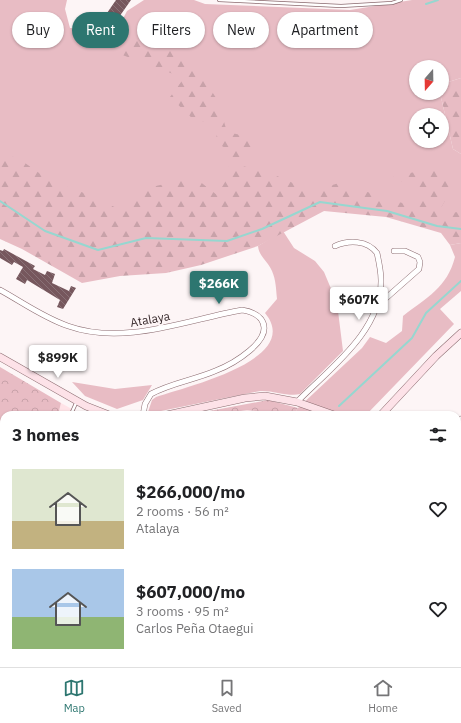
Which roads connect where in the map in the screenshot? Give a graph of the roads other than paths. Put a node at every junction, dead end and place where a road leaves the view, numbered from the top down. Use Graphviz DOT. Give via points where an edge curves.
graph roads {
  1 [pos="219,0"];
  2 [pos="401,0"];
  3 [pos="335,246"];
  4 [pos="394,251"];
  5 [pos="0,290"];
  6 [pos="377,306"];
  7 [pos="461,333"];
  8 [pos="0,357"];
  9 [pos="77,401"];
  10 [pos="297,402"];
  11 [pos="72,411"];
  12 [pos="97,411"];
  13 [pos="144,411"];
  14 [pos="185,411"];
  15 [pos="323,411"];
  16 [pos="385,411"];
  1 -- 2 [label="lane" via="341,6 392,3"];
  3 -- 6 [label="street" via="360,242 368,244 378,253 381,281"];
  4 -- 6 [label="street" via="405,251 418,257 419,269"];
  5 -- 13 [label="street, Atalaya" via="66,325 100,334 135,332 242,310 248,310 259,318 264,329 258,343 227,366 152,394"];
  6 -- 10 [label="street" via="363,333 350,349"];
  7 -- 16 [label="street"];
  8 -- 9 [label="street"];
  9 -- 11 [label="lane"];
  9 -- 12 [label="street"];
  10 -- 14 [label="street" via="265,396"];
  10 -- 15 [label="street"];
}
